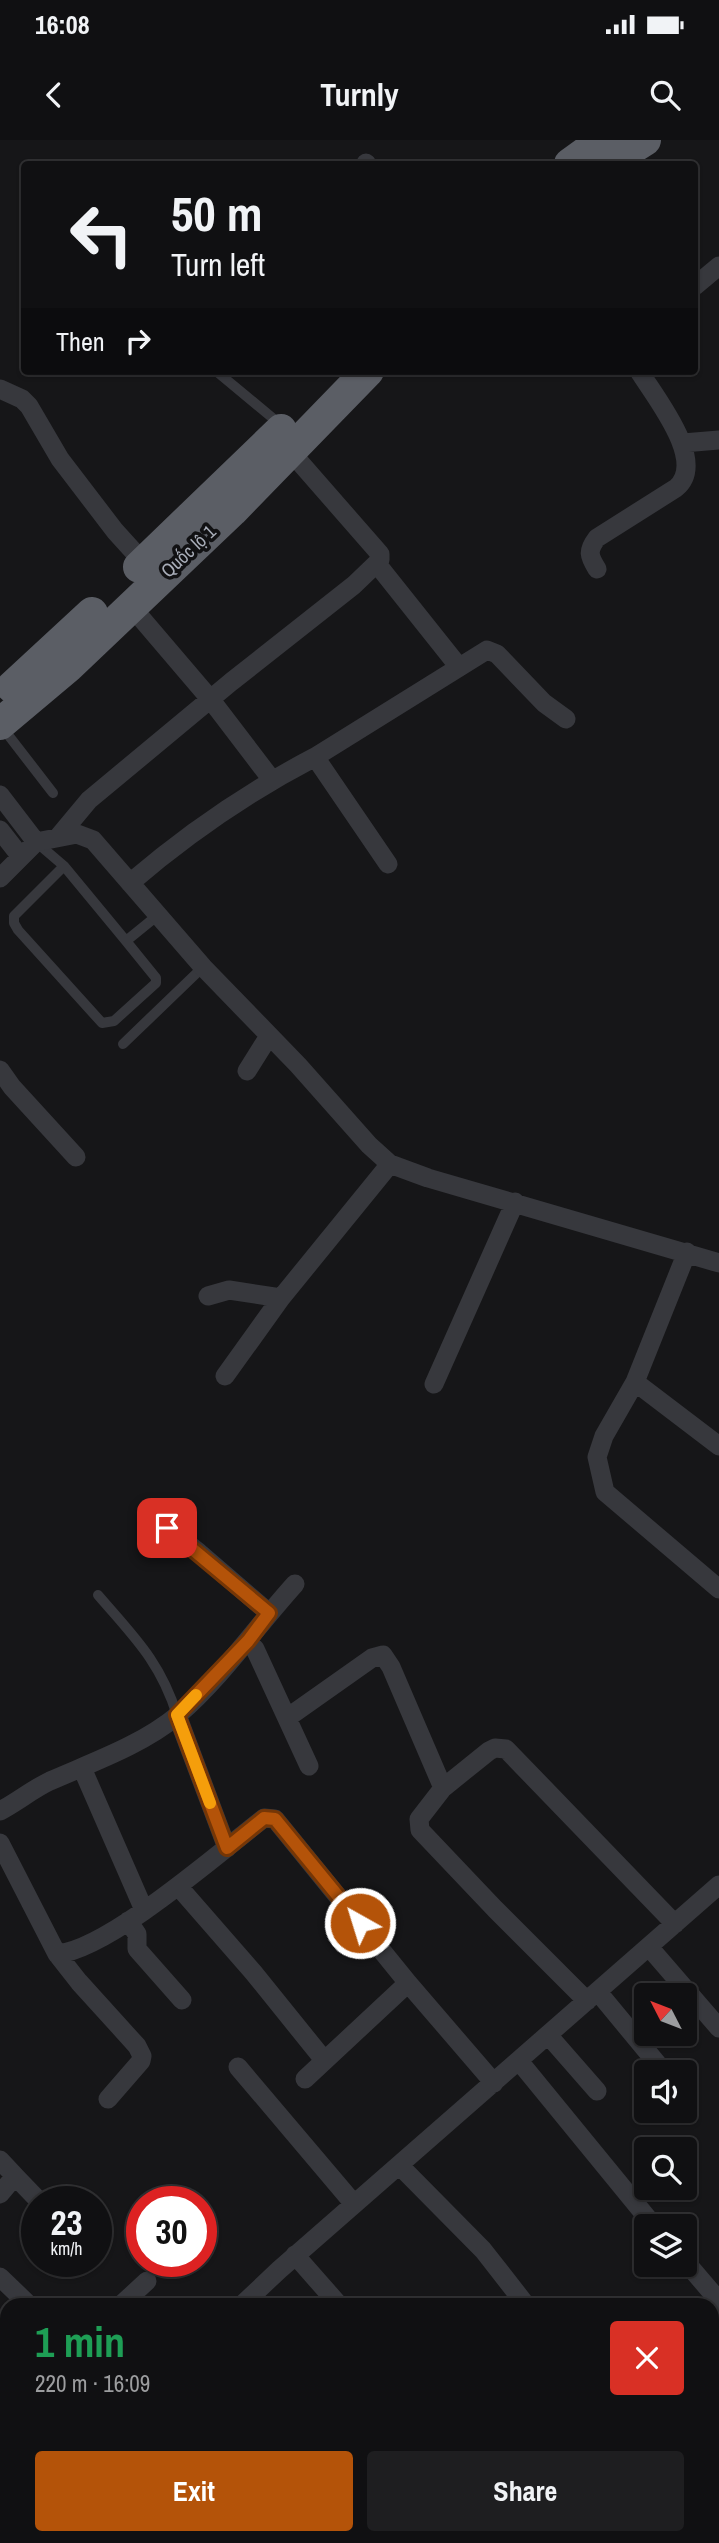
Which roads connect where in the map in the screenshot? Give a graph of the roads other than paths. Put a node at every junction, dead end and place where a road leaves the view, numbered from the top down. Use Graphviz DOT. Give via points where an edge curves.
graph roads {
  1 [pos="645,140"];
  2 [pos="610,157"];
  3 [pos="587,161"];
  4 [pos="719,266"];
  5 [pos="698,279"];
  6 [pos="220,375"];
  7 [pos="339,375"];
  8 [pos="363,375"];
  9 [pos="641,375"];
  10 [pos="0,389"];
  11 [pos="287,439"];
  12 [pos="719,440"];
  13 [pos="683,443"];
  14 [pos="144,563"];
  15 [pos="377,564"];
  16 [pos="597,569"];
  17 [pos="130,605"];
  18 [pos="459,667"];
  19 [pos="0,698"];
  20 [pos="211,700"];
  21 [pos="566,719"];
  22 [pos="0,724"];
  23 [pos="315,757"];
  24 [pos="272,780"];
  25 [pos="53,793"];
  26 [pos="0,795"];
  27 [pos="0,830"];
  28 [pos="59,836"];
  29 [pos="36,842"];
  30 [pos="21,857"];
  31 [pos="388,864"];
  32 [pos="64,866"];
  33 [pos="0,878"];
  34 [pos="130,883"];
  35 [pos="158,915"];
  36 [pos="126,941"];
  37 [pos="203,967"];
  38 [pos="270,1036"];
  39 [pos="123,1044"];
  40 [pos="0,1070"];
  41 [pos="247,1071"];
  42 [pos="76,1157"];
  43 [pos="390,1164"];
  44 [pos="515,1202"];
  45 [pos="687,1252"];
  46 [pos="719,1263"];
  47 [pos="208,1296"];
  48 [pos="281,1298"];
  49 [pos="225,1376"];
  50 [pos="635,1382"];
  51 [pos="434,1384"];
  52 [pos="719,1446"];
  53 [pos="152,1516"];
  54 [pos="295,1584"];
  55 [pos="719,1589"];
  56 [pos="98,1595"];
  57 [pos="269,1613"];
  58 [pos="248,1641"];
  59 [pos="177,1715"];
  60 [pos="287,1718"];
  61 [pos="309,1766"];
  62 [pos="82,1768"];
  63 [pos="443,1788"];
  64 [pos="0,1811"];
  65 [pos="0,1843"];
  66 [pos="227,1848"];
  67 [pos="719,1885"];
  68 [pos="178,1886"];
  69 [pos="136,1915"];
  70 [pos="675,1924"];
  71 [pos="649,1947"];
  72 [pos="57,1954"];
  73 [pos="408,1983"];
  74 [pos="593,1996"];
  75 [pos="182,2000"];
  76 [pos="719,2028"];
  77 [pos="548,2035"];
  78 [pos="324,2060"];
  79 [pos="519,2060"];
  80 [pos="653,2060"];
  81 [pos="238,2067"];
  82 [pos="305,2079"];
  83 [pos="494,2083"];
  84 [pos="597,2091"];
  85 [pos="108,2099"];
  86 [pos="0,2161"];
  87 [pos="399,2165"];
  88 [pos="15,2176"];
  89 [pos="25,2186"];
  90 [pos="0,2194"];
  91 [pos="354,2204"];
  92 [pos="644,2214"];
  93 [pos="295,2255"];
  94 [pos="697,2275"];
  95 [pos="0,2277"];
  96 [pos="146,2281"];
  97 [pos="22,2298"];
  98 [pos="128,2298"];
  99 [pos="249,2298"];
  100 [pos="333,2298"];
  101 [pos="521,2298"];
  102 [pos="716,2298"];
  1 -- 2 [label="highway"];
  2 -- 3 [label="highway"];
  4 -- 5 [label="street"];
  6 -- 11 [label="lane"];
  7 -- 11 [label="highway, Quốc lộ 1"];
  8 -- 11 [label="highway, Quốc lộ 1"];
  9 -- 13 [label="street"];
  10 -- 14 [label="street" via="29,406 60,459"];
  11 -- 14 [label="highway, Quốc lộ 1"];
  11 -- 15 [label="street" via="380,554"];
  11 -- 17 [label="highway, Quốc lộ 1" via="232,510"];
  12 -- 13 [label="street"];
  13 -- 16 [label="street" via="684,481 597,538 589,556"];
  14 -- 19 [label="highway, Quốc lộ 1"];
  15 -- 18 [label="street"];
  15 -- 20 [label="street"];
  17 -- 20 [label="street"];
  17 -- 22 [label="highway, Quốc lộ 1" via="69,666"];
  18 -- 21 [label="street" via="491,650"];
  18 -- 23 [label="street"];
  20 -- 24 [label="street"];
  20 -- 28 [label="street" via="89,800"];
  22 -- 25 [label="lane"];
  23 -- 24 [label="street"];
  23 -- 31 [label="street"];
  24 -- 34 [label="street" via="195,830"];
  26 -- 29 [label="street"];
  27 -- 30 [label="street"];
  28 -- 29 [label="street"];
  28 -- 34 [label="street" via="76,834 93,840"];
  29 -- 30 [label="street"];
  29 -- 32 [label="lane"];
  30 -- 33 [label="street"];
  32 -- 36 [label="lane"];
  32 -- 36 [label="lane" via="14,916 14,923 103,1023 114,1021 156,983"];
  34 -- 35 [label="street"];
  35 -- 36 [label="lane"];
  35 -- 37 [label="street"];
  37 -- 38 [label="street"];
  37 -- 39 [label="lane"];
  38 -- 41 [label="street"];
  38 -- 43 [label="street"];
  40 -- 42 [label="street"];
  43 -- 44 [label="street"];
  43 -- 48 [label="street"];
  44 -- 45 [label="street"];
  44 -- 51 [label="street"];
  45 -- 46 [label="street"];
  45 -- 50 [label="street"];
  47 -- 48 [label="street" via="229,1290"];
  48 -- 49 [label="street"];
  50 -- 52 [label="street"];
  50 -- 55 [label="street" via="597,1457 605,1492"];
  53 -- 57 [label="street"];
  54 -- 57 [label="street"];
  56 -- 59 [label="lane" via="160,1670"];
  57 -- 58 [label="street"];
  58 -- 59 [label="street"];
  58 -- 60 [label="street"];
  59 -- 62 [label="street"];
  59 -- 66 [label="street"];
  60 -- 61 [label="street"];
  60 -- 63 [label="street" via="372,1658 383,1655"];
  62 -- 64 [label="street" via="47,1782"];
  62 -- 69 [label="street"];
  63 -- 70 [label="street" via="489,1751 506,1749"];
  63 -- 74 [label="street" via="419,1819 420,1829 495,1909"];
  65 -- 72 [label="street"];
  66 -- 68 [label="street"];
  66 -- 73 [label="street" via="264,1818 275,1819"];
  67 -- 70 [label="street"];
  68 -- 69 [label="street"];
  68 -- 78 [label="street"];
  69 -- 72 [label="street" via="81,1948"];
  69 -- 75 [label="street" via="137,1949"];
  70 -- 71 [label="street"];
  71 -- 74 [label="street"];
  71 -- 76 [label="street"];
  72 -- 85 [label="street" via="140,2050 141,2061"];
  73 -- 78 [label="street"];
  73 -- 83 [label="street"];
  74 -- 77 [label="street"];
  74 -- 80 [label="street"];
  77 -- 79 [label="street"];
  77 -- 84 [label="street"];
  78 -- 82 [label="street"];
  79 -- 83 [label="street"];
  79 -- 92 [label="street"];
  81 -- 91 [label="street"];
  83 -- 87 [label="street"];
  86 -- 88 [label="street"];
  87 -- 91 [label="street"];
  87 -- 101 [label="street" via="483,2250"];
  88 -- 89 [label="street"];
  88 -- 90 [label="street"];
  91 -- 93 [label="street"];
  93 -- 99 [label="street"];
  93 -- 100 [label="street"];
  94 -- 102 [label="street"];
  95 -- 97 [label="street"];
  96 -- 98 [label="street"];
}
